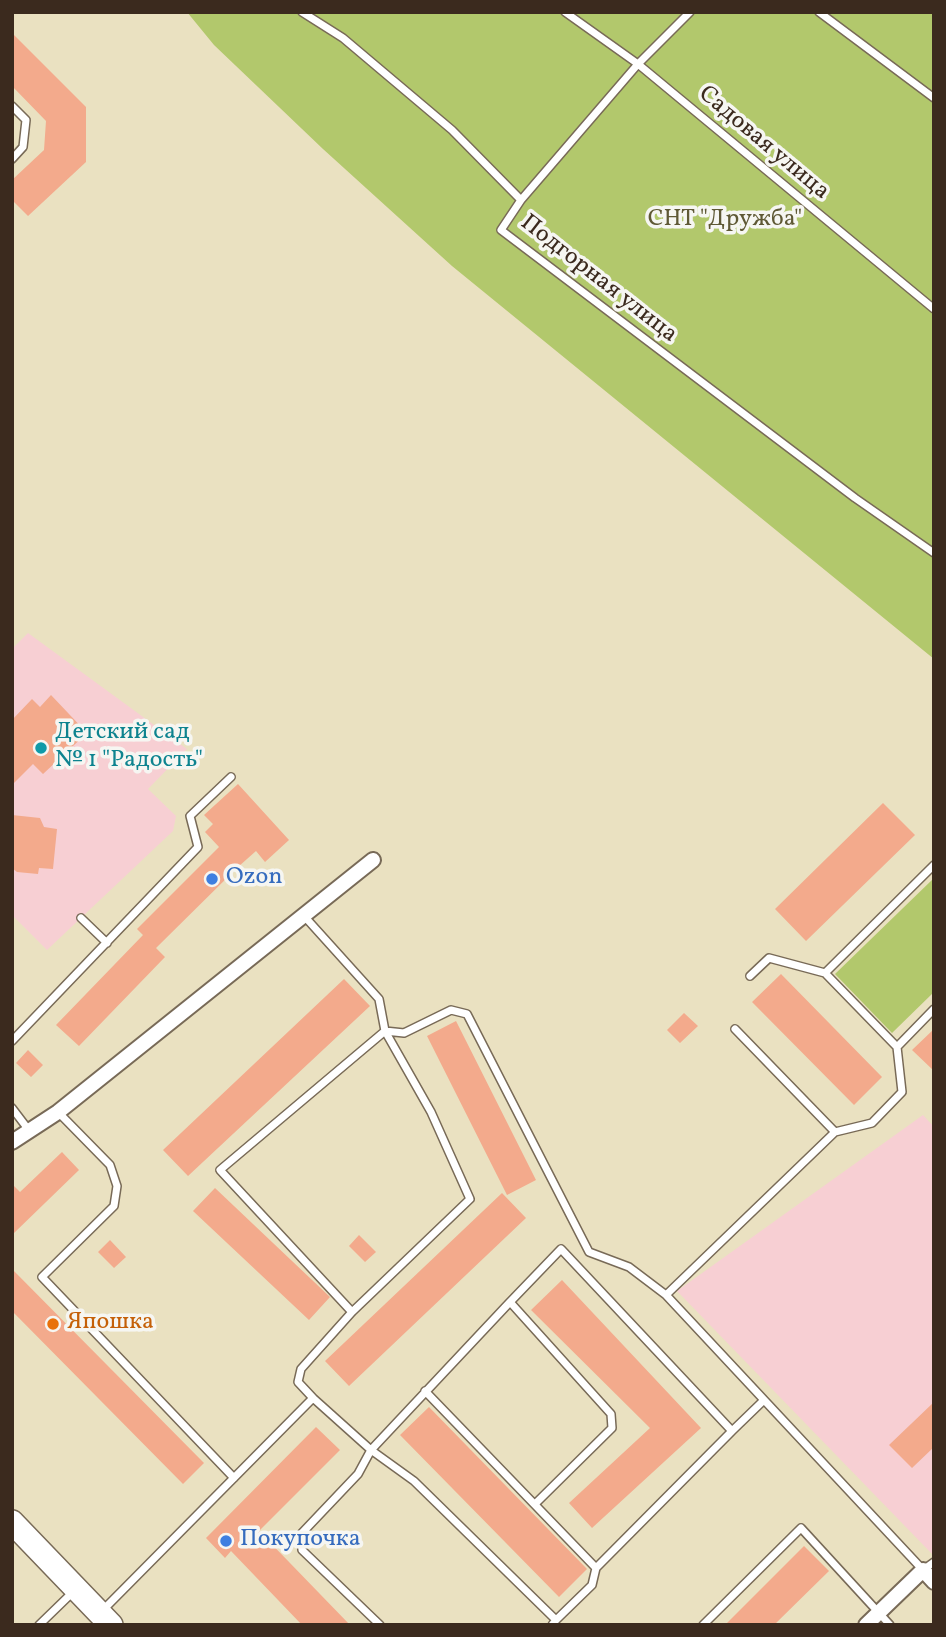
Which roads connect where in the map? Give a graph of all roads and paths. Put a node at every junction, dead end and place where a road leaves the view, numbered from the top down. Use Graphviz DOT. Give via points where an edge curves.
graph roads {
  1 [pos="302,12"];
  2 [pos="565,12"];
  3 [pos="690,12"];
  4 [pos="819,12"];
  5 [pos="638,64"];
  6 [pos="934,98"];
  7 [pos="12,106"];
  8 [pos="12,159"];
  9 [pos="521,200"];
  10 [pos="934,309"];
  11 [pos="934,553"];
  12 [pos="231,777"];
  13 [pos="373,860"];
  14 [pos="934,865"];
  15 [pos="304,917"];
  16 [pos="81,918"];
  17 [pos="107,943"];
  18 [pos="825,973"];
  19 [pos="750,976"];
  20 [pos="934,1009"];
  21 [pos="735,1029"];
  22 [pos="385,1031"];
  23 [pos="12,1041"];
  24 [pos="897,1046"];
  25 [pos="12,1108"];
  26 [pos="58,1112"];
  27 [pos="28,1129"];
  28 [pos="835,1132"];
  29 [pos="12,1142"];
  30 [pos="666,1295"];
  31 [pos="510,1302"];
  32 [pos="352,1312"];
  33 [pos="425,1391"];
  34 [pos="313,1398"];
  35 [pos="763,1401"];
  36 [pos="732,1431"];
  37 [pos="371,1450"];
  38 [pos="234,1478"];
  39 [pos="536,1503"];
  40 [pos="12,1522"];
  41 [pos="929,1566"];
  42 [pos="596,1568"];
  43 [pos="934,1582"];
  44 [pos="76,1589"];
  45 [pos="879,1613"];
  46 [pos="106,1619"];
  47 [pos="554,1623"];
  48 [pos="39,1625"];
  49 [pos="380,1625"];
  50 [pos="704,1625"];
  51 [pos="866,1625"];
  52 [pos="890,1625"];
  1 -- 9 [label="lane, Подгорная улица" via="343,38 452,130"];
  2 -- 5 [label="lane, Садовая улица"];
  3 -- 5 [label="lane"];
  4 -- 6 [label="lane"];
  5 -- 9 [label="lane"];
  5 -- 10 [label="lane, Садовая улица"];
  7 -- 8 [label="lane" via="26,120 23,147"];
  9 -- 11 [label="lane, Подгорная улица" via="500,230"];
  12 -- 17 [label="lane" via="190,816 198,848"];
  13 -- 15 [label="street"];
  14 -- 18 [label="lane"];
  15 -- 22 [label="lane" via="379,999"];
  15 -- 26 [label="street"];
  16 -- 17 [label="lane"];
  17 -- 23 [label="lane"];
  18 -- 19 [label="lane" via="769,958"];
  18 -- 24 [label="lane"];
  20 -- 24 [label="lane"];
  21 -- 28 [label="lane"];
  22 -- 30 [label="lane" via="404,1032 452,1010 467,1014 589,1252 629,1267"];
  22 -- 32 [label="lane" via="430,1112 470,1199"];
  22 -- 32 [label="lane" via="220,1170"];
  24 -- 28 [label="lane" via="902,1093 872,1123"];
  25 -- 27 [label="lane"];
  26 -- 27 [label="street"];
  26 -- 38 [label="lane" via="110,1165 117,1186 114,1206 42,1277"];
  27 -- 29 [label="street"];
  28 -- 30 [label="lane"];
  30 -- 35 [label="lane"];
  31 -- 33 [label="lane"];
  31 -- 36 [label="lane" via="561,1250"];
  31 -- 39 [label="lane" via="611,1414 612,1428"];
  32 -- 34 [label="lane" via="301,1369 298,1382"];
  33 -- 37 [label="lane"];
  33 -- 39 [label="lane"];
  34 -- 37 [label="lane"];
  34 -- 38 [label="lane"];
  35 -- 36 [label="lane"];
  35 -- 41 [label="lane"];
  36 -- 42 [label="lane"];
  37 -- 47 [label="lane" via="414,1481"];
  37 -- 49 [label="lane" via="358,1474 302,1534 303,1549"];
  38 -- 46 [label="lane"];
  39 -- 42 [label="lane"];
  40 -- 44 [label="main road"];
  41 -- 43 [label="street"];
  41 -- 45 [label="street"];
  42 -- 47 [label="lane" via="592,1585"];
  44 -- 46 [label="main road"];
  44 -- 48 [label="lane"];
  45 -- 50 [label="lane" via="800,1528"];
  45 -- 51 [label="street"];
  45 -- 52 [label="lane"];
}
